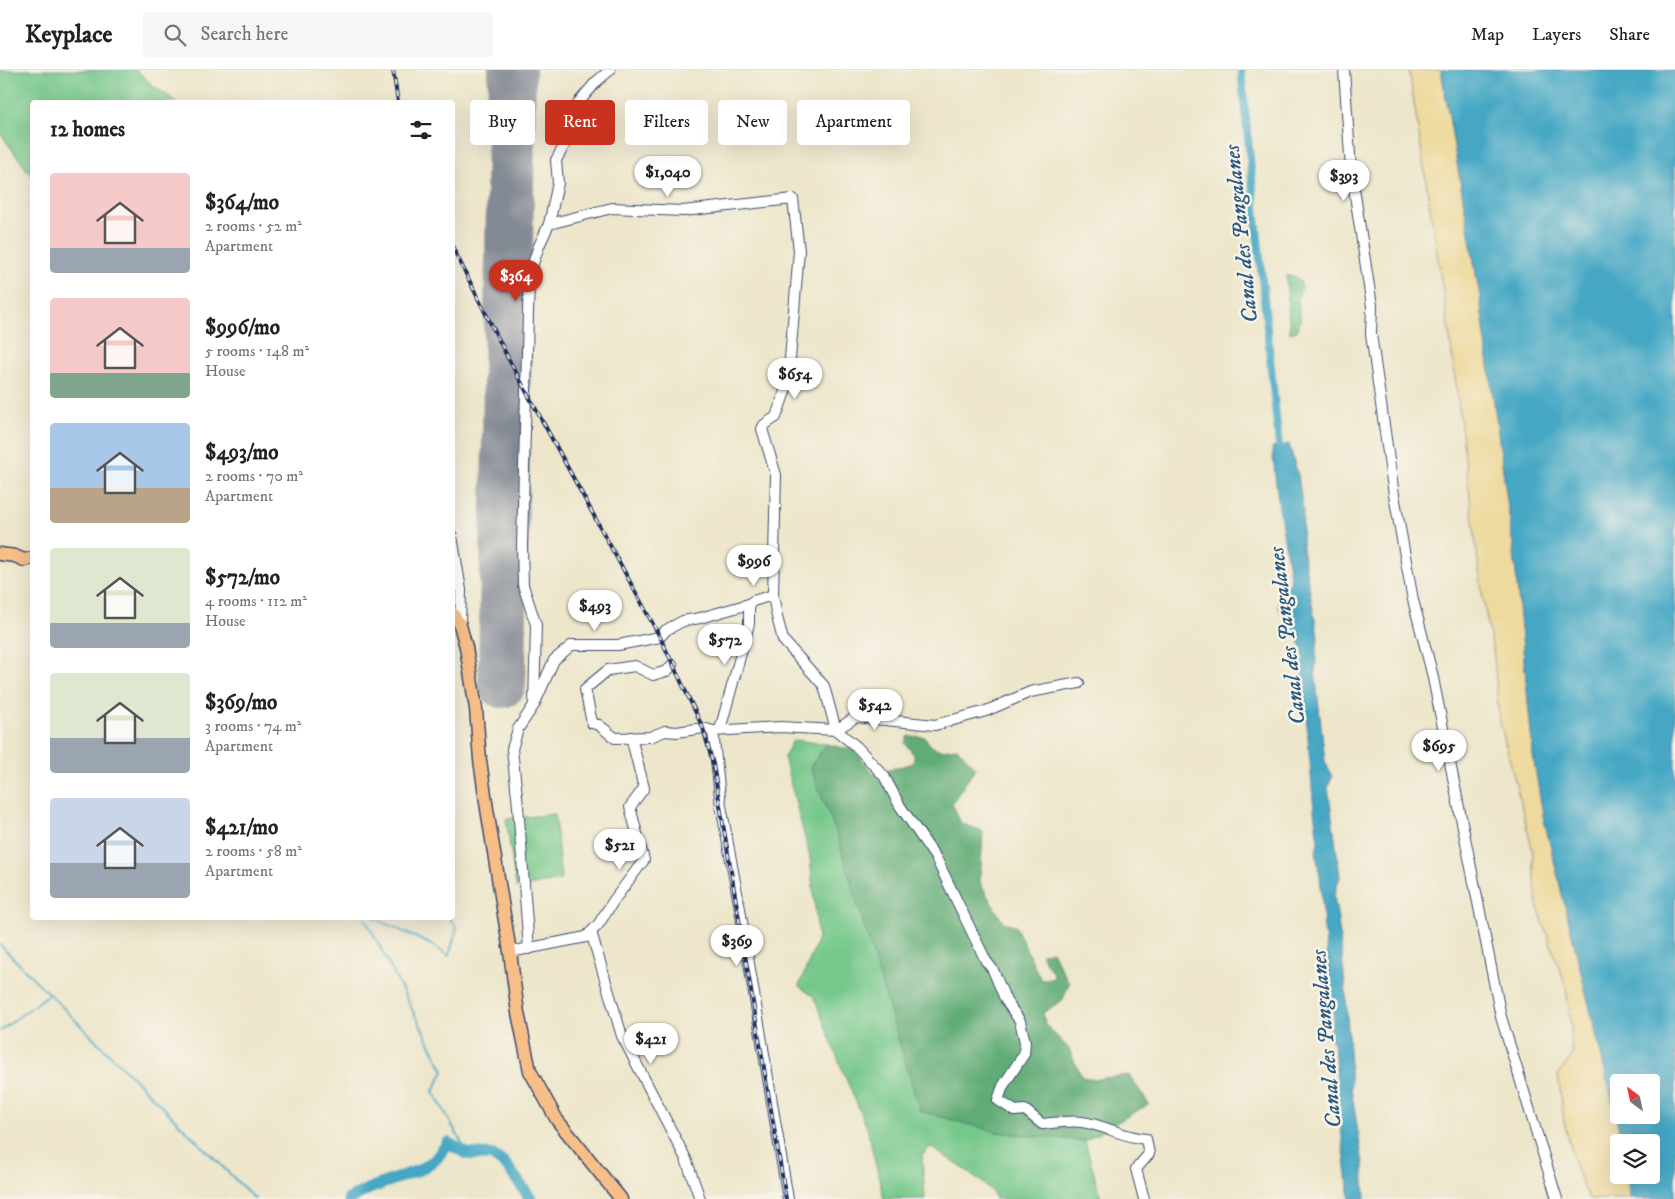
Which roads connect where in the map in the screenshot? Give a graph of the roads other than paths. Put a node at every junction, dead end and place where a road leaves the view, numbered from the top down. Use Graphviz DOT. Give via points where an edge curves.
graph roads {
  1 [pos="610,70"];
  2 [pos="1344,70"];
  3 [pos="549,224"];
  4 [pos="0,554"];
  5 [pos="455,554"];
  6 [pos="30,558"];
  7 [pos="773,596"];
  8 [pos="749,604"];
  9 [pos="455,618"];
  10 [pos="460,625"];
  11 [pos="672,664"];
  12 [pos="1079,683"];
  13 [pos="534,705"];
  14 [pos="836,730"];
  15 [pos="717,731"];
  16 [pos="631,737"];
  17 [pos="591,932"];
  18 [pos="528,949"];
  19 [pos="510,952"];
  20 [pos="621,1199"];
  21 [pos="700,1199"];
  22 [pos="788,1199"];
  23 [pos="1144,1199"];
  24 [pos="1557,1199"];
  1 -- 3 [label="street" via="596,82 574,114 556,160 558,183"];
  2 -- 24 [label="street" via="1351,169 1372,306 1371,334 1413,600 1432,673 1501,1017"];
  3 -- 7 [label="street" via="612,208 683,211 793,199 799,251 788,383 776,417 762,430 776,475"];
  3 -- 13 [label="street" via="529,275 526,352 522,577 536,625"];
  4 -- 6 [label="main road"];
  5 -- 10 [label="street" via="461,590"];
  7 -- 8 [label="street" via="753,600"];
  7 -- 14 [label="street" via="783,640 824,686"];
  8 -- 13 [label="street" via="683,621 660,637 618,645 572,645 554,660"];
  8 -- 15 [label="street" via="749,624"];
  9 -- 10 [label="main road"];
  10 -- 19 [label="main road" via="476,709 480,760"];
  11 -- 16 [label="street" via="667,671 653,675 635,666 608,670 585,689 592,723 615,738"];
  12 -- 14 [label="street" via="1030,692 986,711 935,725 856,717"];
  13 -- 18 [label="street" via="518,729 512,749"];
  14 -- 15 [label="street" via="780,727"];
  14 -- 23 [label="street" via="884,776 900,806 936,858 1006,1002 1020,1021 1024,1054 1003,1086 998,1100 1015,1111 1025,1110 1042,1124 1080,1121 1124,1136 1146,1138 1149,1154 1136,1169"];
  15 -- 16 [label="street" via="703,728 677,732 665,730 650,736"];
  15 -- 22 [label="street" via="721,806"];
  16 -- 17 [label="street" via="644,788 630,807 644,860"];
  17 -- 18 [label="street" via="586,937"];
  17 -- 21 [label="street" via="622,1036 686,1159"];
  18 -- 19 [label="street"];
  19 -- 20 [label="main road" via="530,1071 557,1120"];
}
